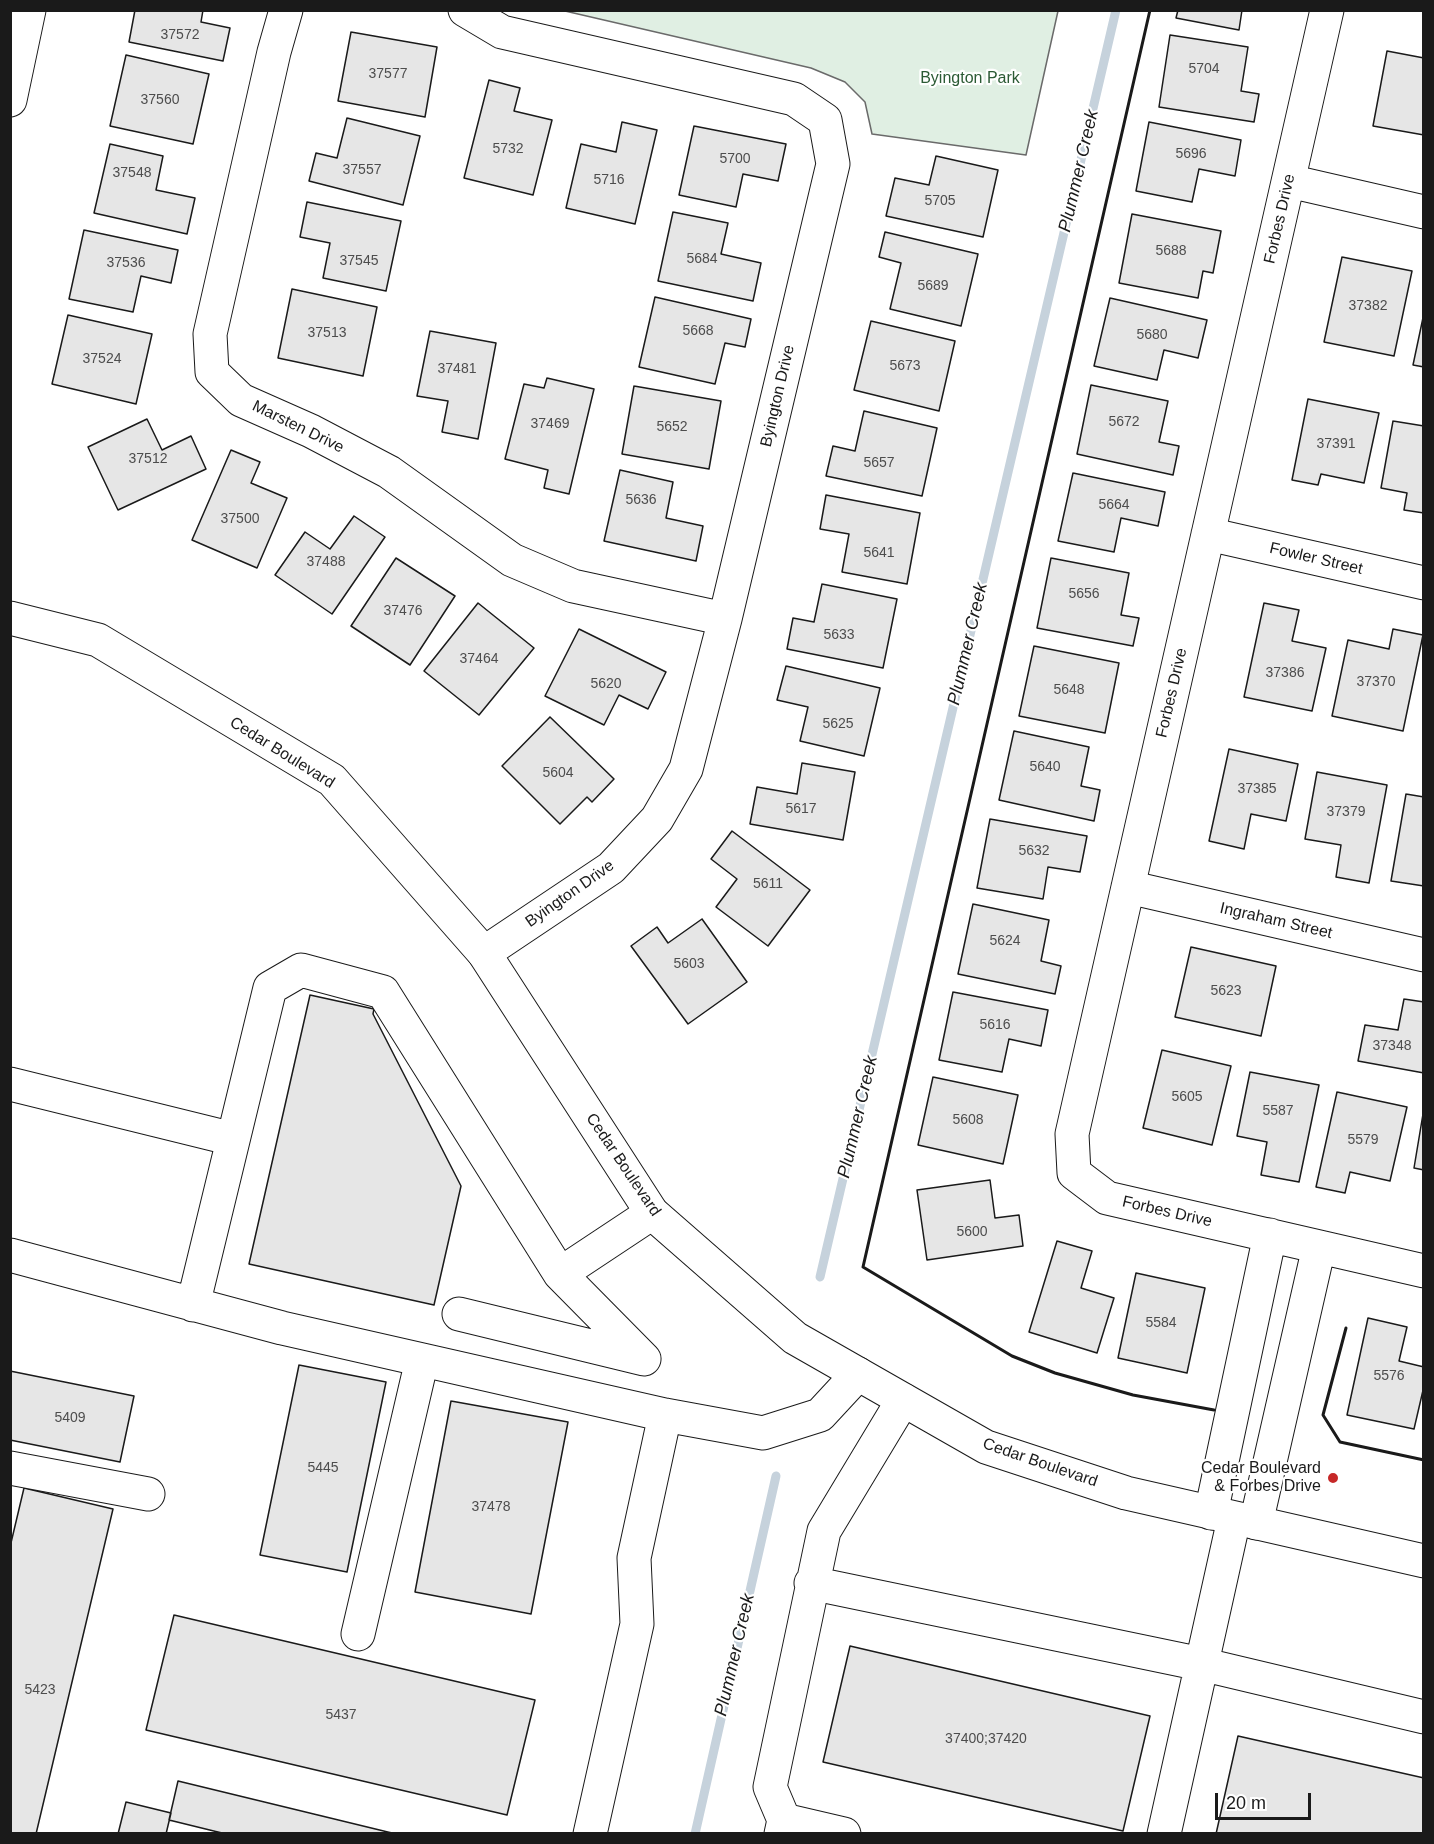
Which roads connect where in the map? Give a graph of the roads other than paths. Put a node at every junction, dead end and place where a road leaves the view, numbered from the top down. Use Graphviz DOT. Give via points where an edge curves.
graph roads {
  1 [pos="29,10"];
  2 [pos="286,10"];
  3 [pos="465,10"];
  4 [pos="1327,10"];
  5 [pos="10,100"];
  6 [pos="1289,181"];
  7 [pos="1424,212"];
  8 [pos="1208,534"];
  9 [pos="1424,584"];
  10 [pos="10,618"];
  11 [pos="725,619"];
  12 [pos="1128,887"];
  13 [pos="484,953"];
  14 [pos="1424,955"];
  15 [pos="10,1084"];
  16 [pos="233,1139"];
  17 [pos="652,1213"];
  18 [pos="1270,1235"];
  19 [pos="1319,1247"];
  20 [pos="10,1256"];
  21 [pos="1424,1271"];
  22 [pos="560,1274"];
  23 [pos="193,1305"];
  24 [pos="459,1314"];
  25 [pos="422,1360"];
  26 [pos="858,1374"];
  27 [pos="903,1400"];
  28 [pos="665,1415"];
  29 [pos="10,1468"];
  30 [pos="148,1494"];
  31 [pos="1234,1518"];
  32 [pos="1424,1561"];
  33 [pos="811,1583"];
  34 [pos="358,1634"];
  35 [pos="1202,1664"];
  36 [pos="1424,1717"];
  37 [pos="783,1827"];
  38 [pos="590,1833"];
  39 [pos="844,1833"];
  40 [pos="1164,1833"];
  1 -- 5 [label="street"];
  2 -- 11 [label="street, Marsten Drive" via="210,334 212,372 241,399 388,472 512,560 573,586"];
  3 -- 11 [label="street, Byington Drive" via="502,32 794,99 825,120 833,164"];
  4 -- 6 [label="street, Forbes Drive"];
  6 -- 7 [label="street"];
  6 -- 8 [label="street, Forbes Drive"];
  8 -- 9 [label="street, Fowler Street"];
  8 -- 12 [label="street, Forbes Drive"];
  10 -- 13 [label="street, Cedar Boulevard" via="98,640 332,780"];
  11 -- 13 [label="street, Byington Drive" via="686,769 657,819 611,868"];
  12 -- 14 [label="street, Ingraham Street"];
  12 -- 18 [label="street, Forbes Drive" via="1072,1134 1074,1173 1107,1198"];
  13 -- 17 [label="street, Cedar Boulevard"];
  15 -- 16 [label="street"];
  16 -- 22 [label="street" via="270,988 301,970 383,992"];
  16 -- 23 [label="street"];
  17 -- 22 [label="street"];
  17 -- 26 [label="street, Cedar Boulevard" via="795,1338"];
  18 -- 19 [label="street, Forbes Drive"];
  18 -- 31 [label="street"];
  19 -- 21 [label="street, Forbes Drive"];
  19 -- 31 [label="street"];
  20 -- 23 [label="street"];
  22 -- 24 [label="street" via="644,1359"];
  23 -- 25 [label="street"];
  25 -- 28 [label="street"];
  25 -- 34 [label="street"];
  26 -- 27 [label="street, Cedar Boulevard"];
  26 -- 28 [label="street" via="820,1415 763,1433"];
  27 -- 31 [label="street, Cedar Boulevard" via="986,1447 1126,1493"];
  27 -- 33 [label="street" via="824,1531"];
  28 -- 38 [label="street" via="634,1558 636,1624"];
  29 -- 30 [label="street"];
  31 -- 32 [label="street, Cedar Boulevard"];
  31 -- 35 [label="street"];
  33 -- 35 [label="street"];
  33 -- 37 [label="street" via="770,1787"];
  35 -- 36 [label="street"];
  35 -- 40 [label="street"];
  37 -- 39 [label="street"];
}
